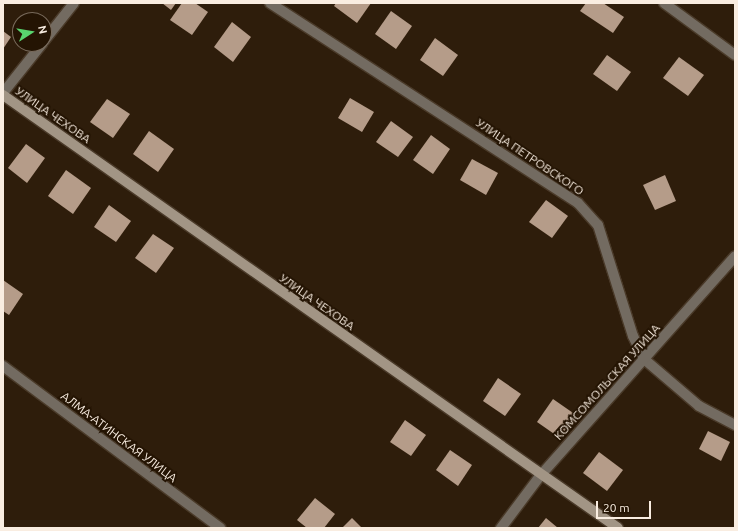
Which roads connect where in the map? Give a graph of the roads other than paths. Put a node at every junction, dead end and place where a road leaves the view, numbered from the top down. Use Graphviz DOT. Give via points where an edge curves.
graph roads {
  1 [pos="74,3"];
  2 [pos="270,3"];
  3 [pos="664,3"];
  4 [pos="52,31"];
  5 [pos="36,52"];
  6 [pos="735,56"];
  7 [pos="3,94"];
  8 [pos="735,256"];
  9 [pos="644,359"];
  10 [pos="3,366"];
  11 [pos="735,425"];
  12 [pos="540,476"];
  13 [pos="220,528"];
  14 [pos="501,528"];
  15 [pos="618,528"];
  1 -- 4 [label="street"];
  2 -- 9 [label="street, УЛИЦА ПЕТРОВСКОГО" via="578,203 598,226 633,336"];
  3 -- 6 [label="street"];
  5 -- 7 [label="street"];
  7 -- 12 [label="street, УЛИЦА ЧЕХОВА"];
  8 -- 9 [label="street, КОМСОМОЛЬСКАЯ УЛИЦА"];
  9 -- 11 [label="street, УЛИЦА ПЕТРОВСКОГО" via="699,406"];
  9 -- 12 [label="street, КОМСОМОЛЬСКАЯ УЛИЦА"];
  10 -- 13 [label="street, АЛМА-АТИНСКАЯ УЛИЦА"];
  12 -- 14 [label="street, КОМСОМОЛЬСКАЯ УЛИЦА"];
  12 -- 15 [label="street, УЛИЦА ЧЕХОВА"];
}
